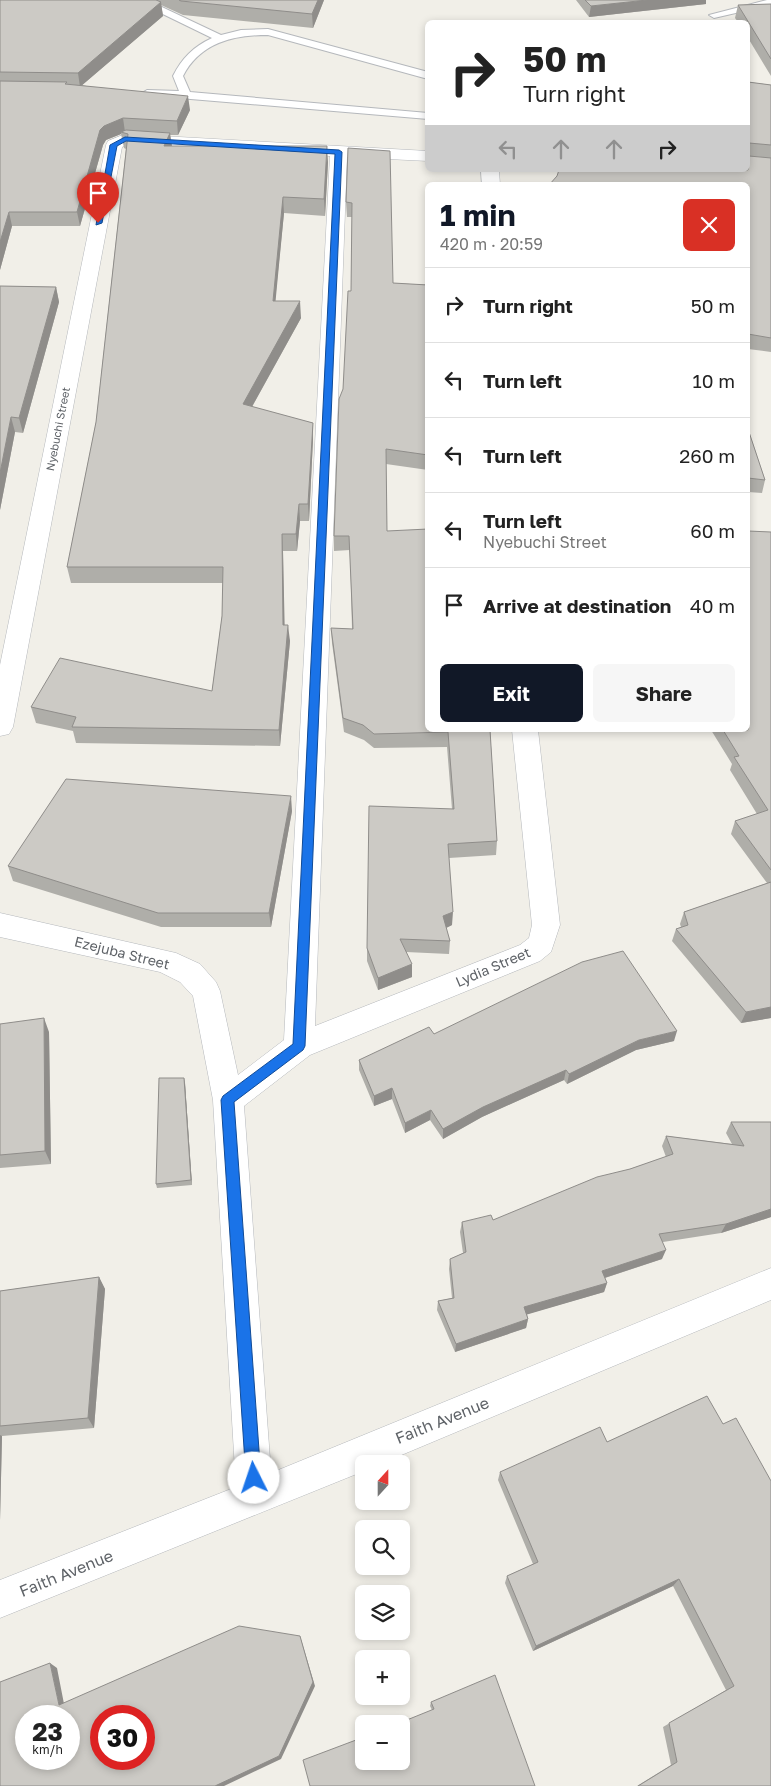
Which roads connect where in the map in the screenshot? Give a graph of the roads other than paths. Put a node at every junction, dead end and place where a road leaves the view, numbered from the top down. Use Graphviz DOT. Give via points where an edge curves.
graph roads {
  1 [pos="139,0"];
  2 [pos="771,2"];
  3 [pos="714,15"];
  4 [pos="220,38"];
  5 [pos="425,75"];
  6 [pos="136,93"];
  7 [pos="185,94"];
  8 [pos="425,116"];
  9 [pos="339,152"];
  10 [pos="425,156"];
  11 [pos="0,727"];
  12 [pos="525,732"];
  13 [pos="0,925"];
  14 [pos="299,1046"];
  15 [pos="228,1100"];
  16 [pos="771,1284"];
  17 [pos="255,1498"];
  18 [pos="0,1599"];
  1 -- 4 [label="lane"];
  2 -- 3 [label="lane"];
  4 -- 5 [label="lane" via="249,31 268,32"];
  4 -- 7 [label="lane" via="199,50 182,67 178,76"];
  6 -- 7 [label="lane"];
  7 -- 8 [label="lane"];
  9 -- 10 [label="street"];
  9 -- 11 [label="street, Nyebuchi Street" via="125,139 114,145"];
  9 -- 14 [label="street"];
  12 -- 14 [label="street, Lydia Street" via="546,925 541,944 530,953"];
  13 -- 15 [label="street, Ezejuba Street" via="166,961 190,973 206,991"];
  14 -- 15 [label="street, Lydia Street"];
  15 -- 17 [label="street, Ezejuba Street"];
  16 -- 17 [label="street, Faith Avenue"];
  17 -- 18 [label="street, Faith Avenue"];
}
